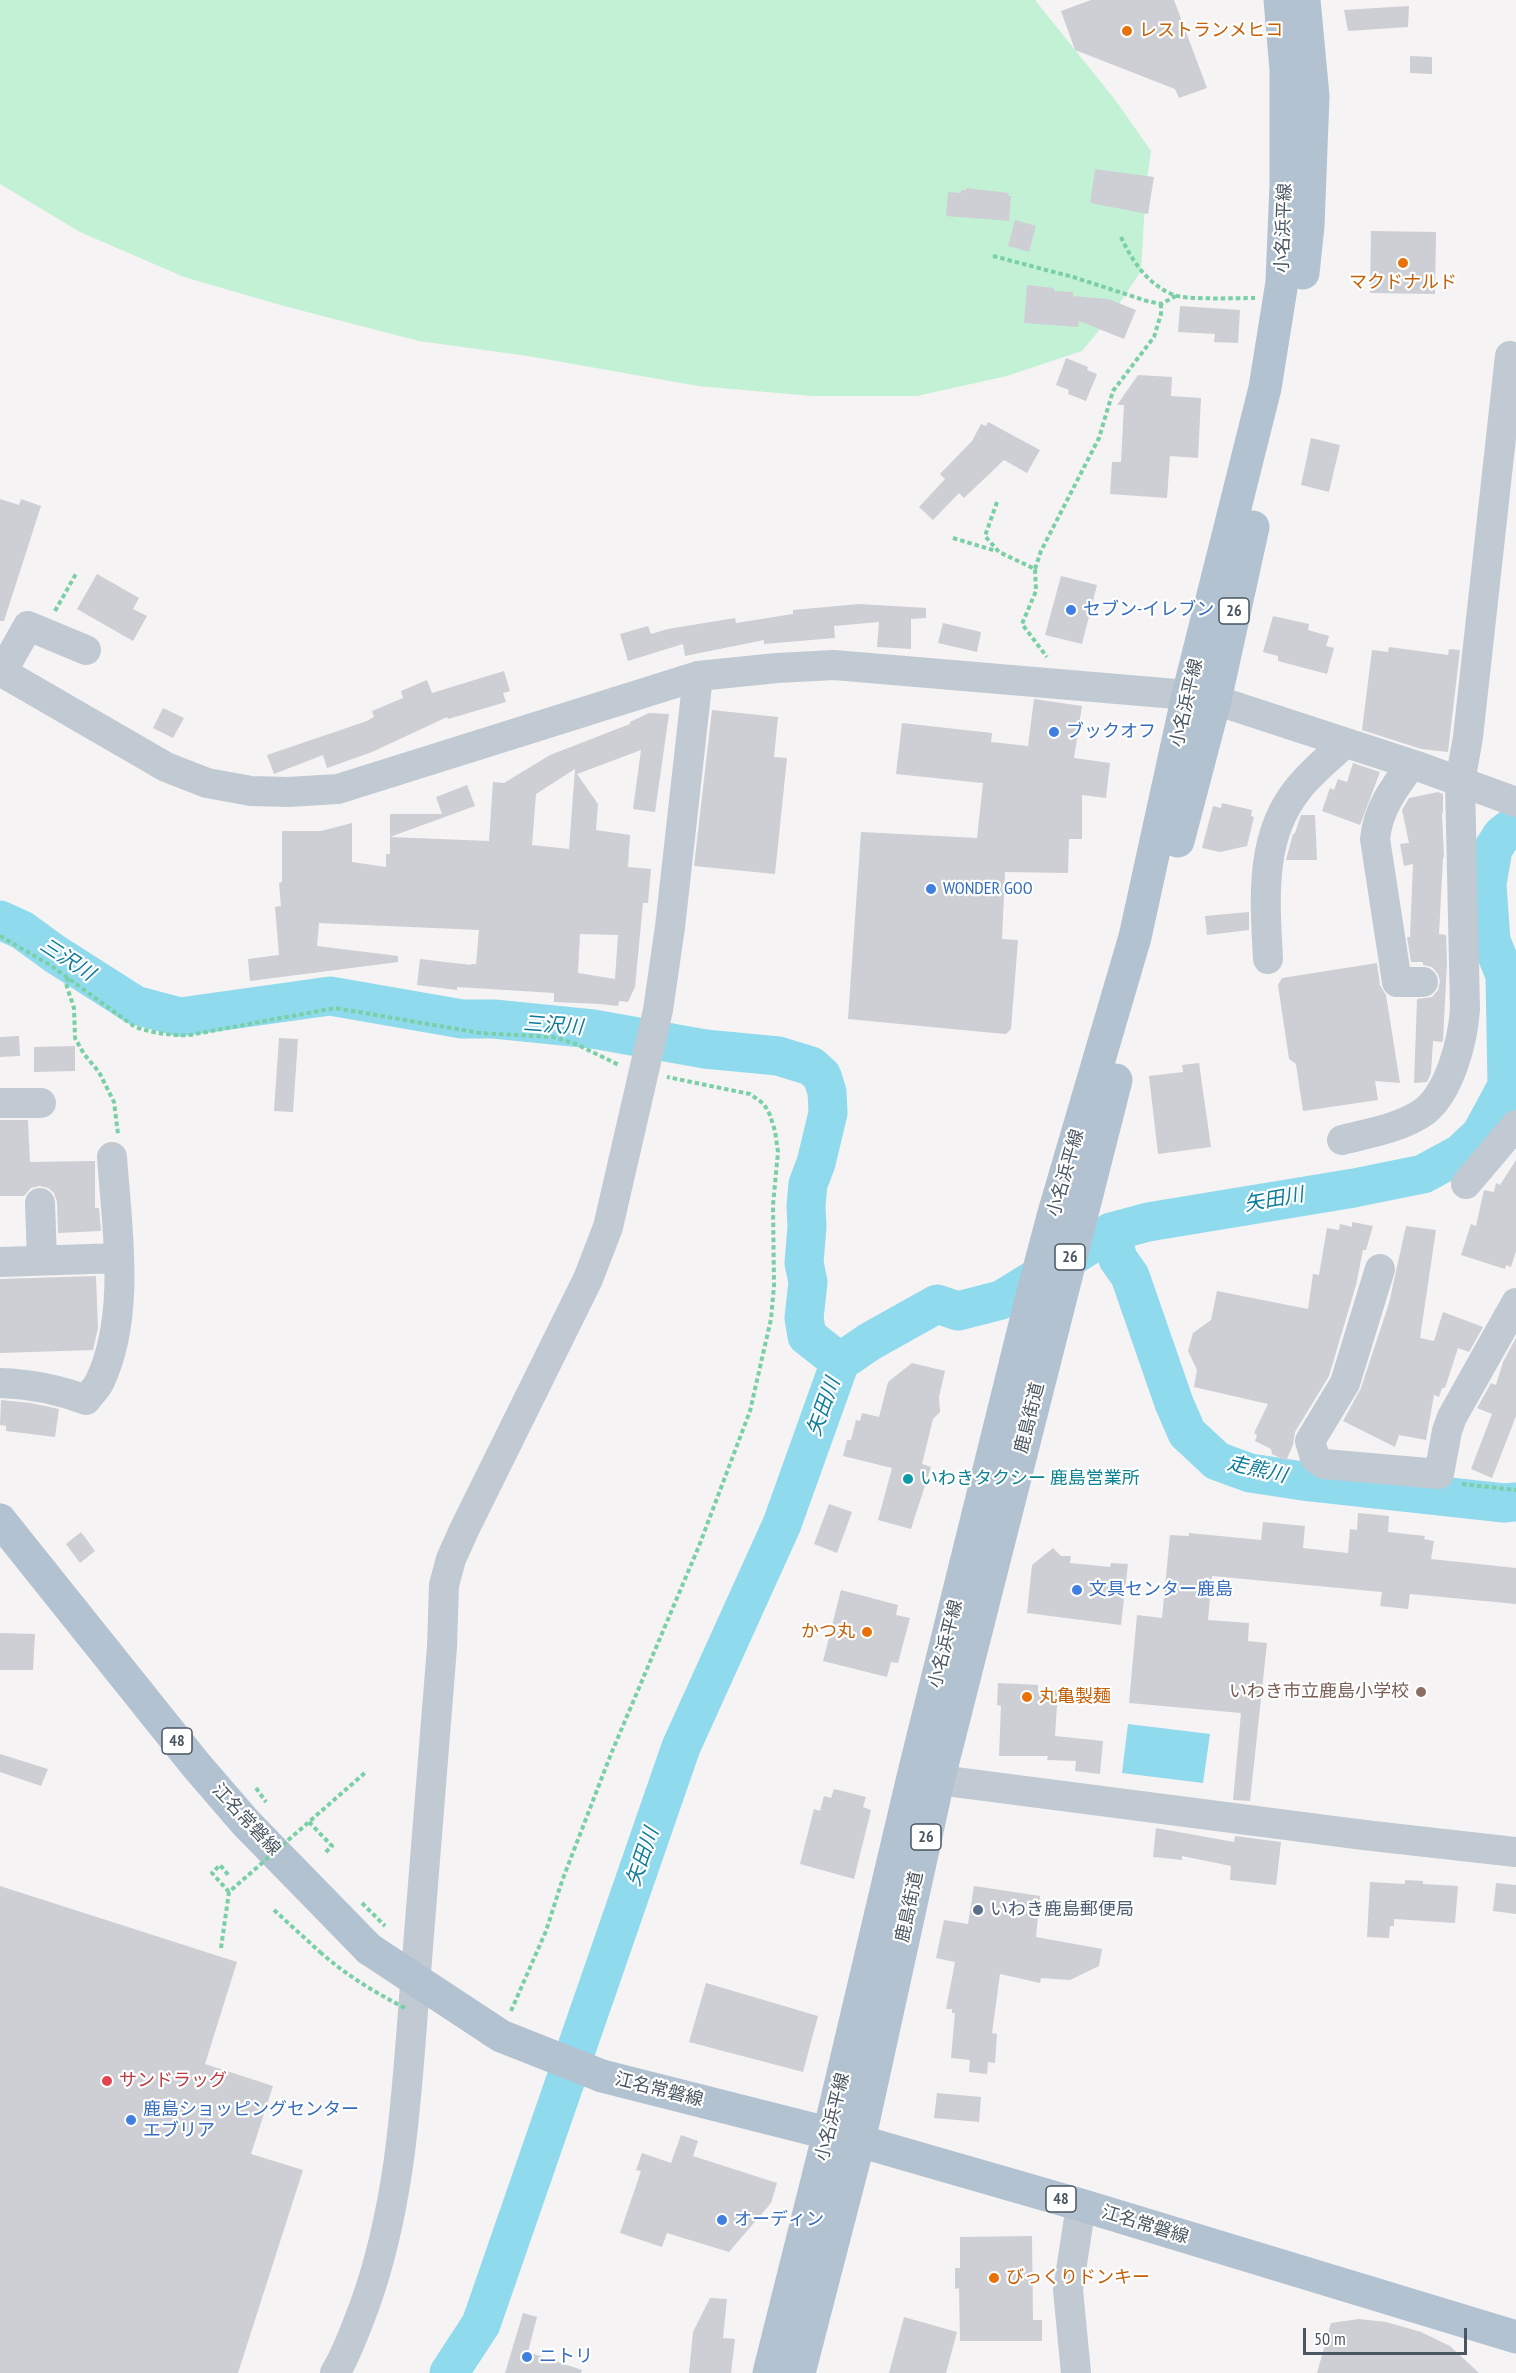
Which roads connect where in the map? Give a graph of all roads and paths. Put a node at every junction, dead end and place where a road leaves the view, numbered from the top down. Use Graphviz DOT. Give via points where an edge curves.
graph roads {
  1 [pos="1280,0"];
  2 [pos="1304,0"];
  3 [pos="1121,237"];
  4 [pos="993,256"];
  5 [pos="1176,296"];
  6 [pos="1279,299"];
  7 [pos="1161,304"];
  8 [pos="1510,356"];
  9 [pos="997,502"];
  10 [pos="953,538"];
  11 [pos="999,552"];
  12 [pos="1035,569"];
  13 [pos="77,572"];
  14 [pos="43,633"];
  15 [pos="86,650"];
  16 [pos="1,672"];
  17 [pos="698,676"];
  18 [pos="1058,683"];
  19 [pos="1202,697"];
  20 [pos="1345,744"];
  21 [pos="1412,765"];
  22 [pos="1467,784"];
  23 [pos="1516,802"];
  24 [pos="1268,959"];
  25 [pos="68,977"];
  26 [pos="1423,982"];
  27 [pos="0,1102"];
  28 [pos="41,1103"];
  29 [pos="1516,1125"];
  30 [pos="1342,1140"];
  31 [pos="112,1157"];
  32 [pos="1466,1184"];
  33 [pos="40,1203"];
  34 [pos="119,1258"];
  35 [pos="42,1260"];
  36 [pos="0,1262"];
  37 [pos="1380,1269"];
  38 [pos="1046,1297"];
  39 [pos="1516,1303"];
  40 [pos="0,1383"];
  41 [pos="1439,1474"];
  42 [pos="1516,1490"];
  43 [pos="0,1520"];
  44 [pos="367,1772"];
  45 [pos="926,1779"];
  46 [pos="309,1822"];
  47 [pos="1516,1852"];
  48 [pos="325,1853"];
  49 [pos="230,1877"];
  50 [pos="229,1892"];
  51 [pos="274,1910"];
  52 [pos="221,1948"];
  53 [pos="320,1952"];
  54 [pos="844,2137"];
  55 [pos="1081,2205"];
  56 [pos="1516,2337"];
  57 [pos="335,2373"];
  58 [pos="769,2373"];
  59 [pos="799,2373"];
  60 [pos="1076,2373"];
  1 -- 6 [label="main road, 小名浜平線 / 26" via="1286,69 1286,184"];
  2 -- 19 [label="main road, 小名浜平線 / 26" via="1312,96 1308,226 1299,316"];
  3 -- 5 [label="path" via="1132,261 1160,288"];
  4 -- 7 [label="path"];
  5 -- 6 [label="path"];
  5 -- 7 [label="path"];
  6 -- 19 [label="main road, 小名浜平線 / 26" via="1265,388"];
  7 -- 12 [label="path" via="1154,337 1113,391 1099,438"];
  8 -- 22 [label="street" via="1468,737"];
  9 -- 11 [label="path" via="985,536"];
  10 -- 11 [label="path"];
  11 -- 12 [label="path"];
  12 -- 18 [label="path" via="1036,591 1022,624 1055,671"];
  13 -- 14 [label="path"];
  14 -- 15 [label="street"];
  14 -- 16 [label="street" via="28,626"];
  16 -- 17 [label="street" via="166,767 207,783 251,791 288,792 338,789"];
  17 -- 18 [label="street" via="834,666"];
  17 -- 57 [label="street" via="658,1010 608,1227 588,1279 464,1530 444,1585 407,2092 397,2174 390,2220 370,2289 346,2355"];
  18 -- 19 [label="street"];
  19 -- 20 [label="street"];
  19 -- 38 [label="main road, 小名浜平線 / 26"];
  20 -- 21 [label="street"];
  20 -- 24 [label="street" via="1298,788 1278,818 1266,872"];
  21 -- 22 [label="street"];
  21 -- 26 [label="street" via="1387,799 1374,838 1398,982"];
  22 -- 23 [label="street"];
  22 -- 30 [label="street" via="1465,1009 1458,1051 1437,1098 1425,1111 1401,1124"];
  25 -- 31 [label="path" via="75,1038 114,1102 118,1140"];
  27 -- 28 [label="street"];
  29 -- 32 [label="street"];
  31 -- 34 [label="street"];
  33 -- 35 [label="street"];
  34 -- 35 [label="street"];
  34 -- 40 [label="street" via="111,1350 99,1384 86,1400 28,1384"];
  35 -- 36 [label="street"];
  37 -- 41 [label="street" via="1345,1383 1310,1441 1312,1450 1324,1464"];
  38 -- 45 [label="main road, 鹿島街道 / 26"];
  39 -- 41 [label="street" via="1452,1418"];
  41 -- 42 [label="path" via="1452,1482"];
  43 -- 54 [label="main road, 江名常磐線 / 48, bridge" via="196,1765 246,1823 369,1949 501,2036 602,2076"];
  44 -- 46 [label="path, bridge"];
  45 -- 47 [label="street"];
  45 -- 54 [label="main road, 小名浜平線 / 26"];
  46 -- 48 [label="path" via="332,1846"];
  46 -- 50 [label="path, bridge"];
  49 -- 50 [label="path" via="220,1865 212,1873"];
  50 -- 52 [label="path, bridge"];
  51 -- 53 [label="path"];
  54 -- 55 [label="main road, 江名常磐線 / 48"];
  54 -- 58 [label="main road, 小名浜平線 / 26"];
  54 -- 59 [label="main road, 26"];
  55 -- 56 [label="main road, 江名常磐線 / 48"];
  55 -- 60 [label="street" via="1068,2290"];
}
